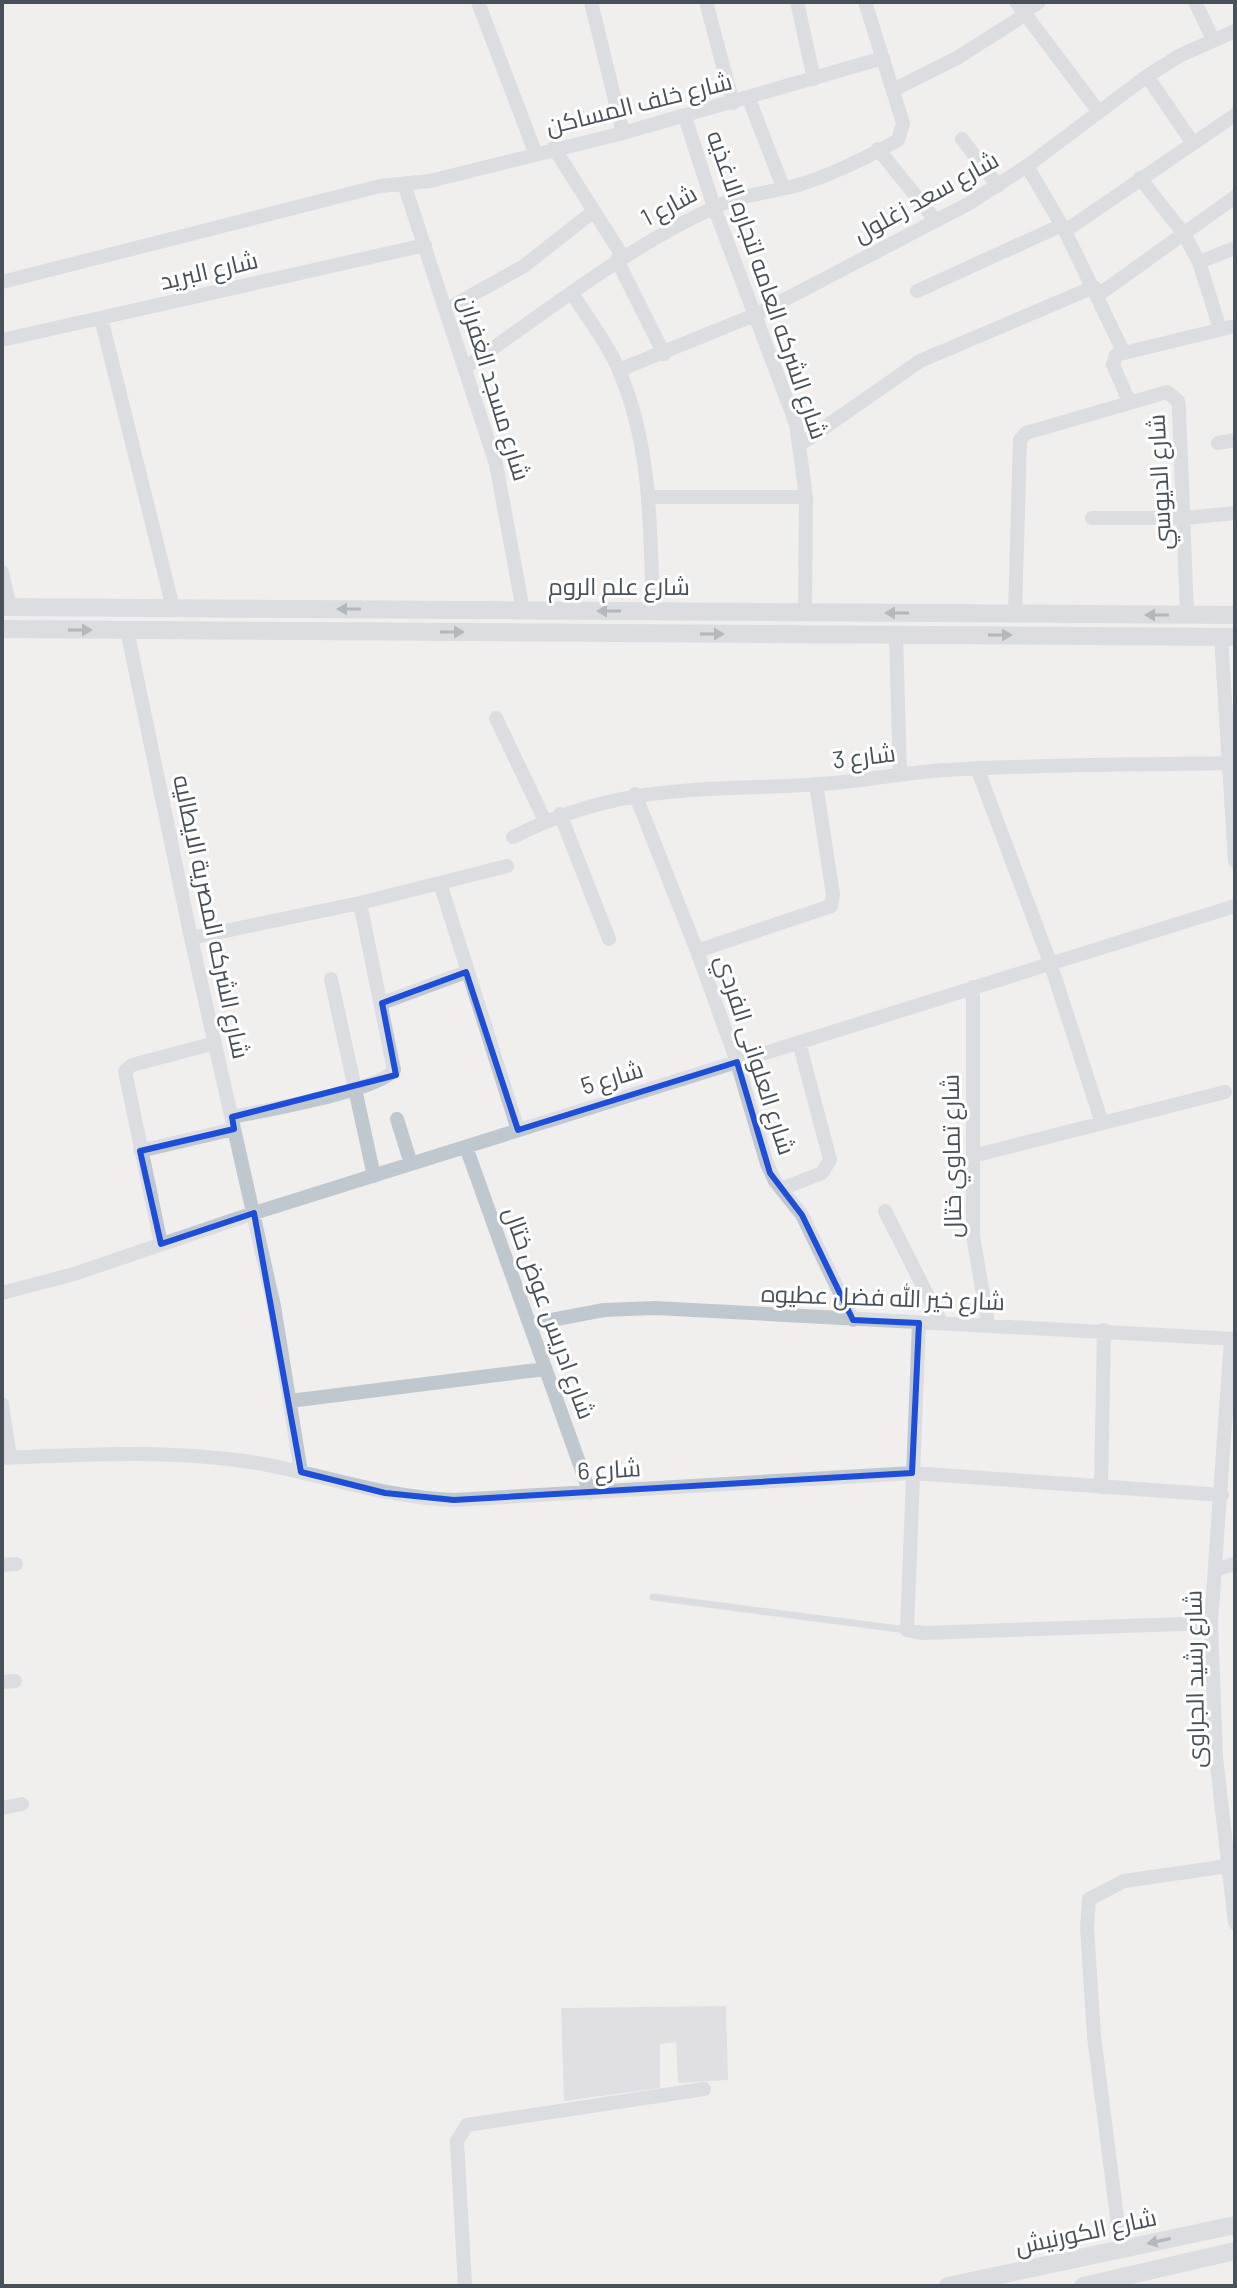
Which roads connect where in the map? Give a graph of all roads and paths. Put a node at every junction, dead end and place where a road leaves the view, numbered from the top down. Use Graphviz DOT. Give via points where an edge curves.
graph roads {
  1 [pos="478,2"];
  2 [pos="591,2"];
  3 [pos="706,2"];
  4 [pos="797,2"];
  5 [pos="865,2"];
  6 [pos="1039,2"];
  7 [pos="1195,2"];
  8 [pos="1021,10"];
  9 [pos="1235,31"];
  10 [pos="1213,39"];
  11 [pos="883,58"];
  12 [pos="1147,76"];
  13 [pos="814,79"];
  14 [pos="893,90"];
  15 [pos="749,99"];
  16 [pos="733,103"];
  17 [pos="1099,112"];
  18 [pos="1235,115"];
  19 [pos="685,117"];
  20 [pos="623,133"];
  21 [pos="962,139"];
  22 [pos="1192,142"];
  23 [pos="554,148"];
  24 [pos="878,149"];
  25 [pos="535,152"];
  26 [pos="1027,166"];
  27 [pos="1140,178"];
  28 [pos="404,184"];
  29 [pos="998,186"];
  30 [pos="783,187"];
  31 [pos="1235,197"];
  32 [pos="714,207"];
  33 [pos="594,211"];
  34 [pos="936,221"];
  35 [pos="1063,228"];
  36 [pos="1184,234"];
  37 [pos="425,245"];
  38 [pos="1235,248"];
  39 [pos="620,258"];
  40 [pos="1199,262"];
  41 [pos="2,282"];
  42 [pos="917,291"];
  43 [pos="1096,291"];
  44 [pos="572,293"];
  45 [pos="447,309"];
  46 [pos="757,314"];
  47 [pos="101,318"];
  48 [pos="1228,327"];
  49 [pos="2,340"];
  50 [pos="1123,351"];
  51 [pos="664,354"];
  52 [pos="466,367"];
  53 [pos="619,370"];
  54 [pos="1129,401"];
  55 [pos="1235,440"];
  56 [pos="1218,443"];
  57 [pos="801,444"];
  58 [pos="649,497"];
  59 [pos="806,497"];
  60 [pos="1235,513"];
  61 [pos="1092,518"];
  62 [pos="1185,518"];
  63 [pos="2,572"];
  64 [pos="6,607"];
  65 [pos="173,608"];
  66 [pos="523,610"];
  67 [pos="662,611"];
  68 [pos="805,612"];
  69 [pos="1015,614"];
  70 [pos="1187,615"];
  71 [pos="1235,615"];
  72 [pos="2,629"];
  73 [pos="127,630"];
  74 [pos="670,634"];
  75 [pos="896,635"];
  76 [pos="1228,637"];
  77 [pos="1230,714"];
  78 [pos="496,718"];
  79 [pos="1229,763"];
  80 [pos="977,768"];
  81 [pos="900,775"];
  82 [pos="816,784"];
  83 [pos="635,794"];
  84 [pos="560,814"];
  85 [pos="545,821"];
  86 [pos="513,837"];
  87 [pos="1235,861"];
  88 [pos="507,866"];
  89 [pos="440,883"];
  90 [pos="360,903"];
  91 [pos="1235,906"];
  92 [pos="191,938"];
  93 [pos="609,939"];
  94 [pos="697,951"];
  95 [pos="1050,962"];
  96 [pos="466,972"];
  97 [pos="331,979"];
  98 [pos="973,987"];
  99 [pos="382,1003"];
  100 [pos="799,1042"];
  101 [pos="215,1043"];
  102 [pos="737,1062"];
  103 [pos="355,1089"];
  104 [pos="1225,1092"];
  105 [pos="397,1119"];
  106 [pos="233,1123"];
  107 [pos="1102,1123"];
  108 [pos="518,1130"];
  109 [pos="466,1147"];
  110 [pos="140,1151"];
  111 [pos="973,1156"];
  112 [pos="411,1164"];
  113 [pos="374,1176"];
  114 [pos="781,1189"];
  115 [pos="885,1211"];
  116 [pos="254,1213"];
  117 [pos="161,1244"];
  118 [pos="2,1293"];
  119 [pos="853,1320"];
  120 [pos="941,1322"];
  121 [pos="919,1323"];
  122 [pos="988,1323"];
  123 [pos="530,1324"];
  124 [pos="1104,1330"];
  125 [pos="1233,1339"];
  126 [pos="545,1369"];
  127 [pos="290,1401"];
  128 [pos="2,1404"];
  129 [pos="6,1458"];
  130 [pos="301,1472"];
  131 [pos="912,1473"];
  132 [pos="1101,1487"];
  133 [pos="590,1493"];
  134 [pos="1222,1495"];
  135 [pos="1235,1564"];
  136 [pos="1217,1569"];
  137 [pos="653,1597"];
  138 [pos="1211,1623"];
  139 [pos="907,1630"];
  140 [pos="22,1804"];
  141 [pos="2,1808"];
  142 [pos="1228,1866"];
  143 [pos="1233,1887"];
  144 [pos="1235,1923"];
  145 [pos="704,2089"];
  146 [pos="1235,2225"];
  147 [pos="1121,2249"];
  148 [pos="1235,2251"];
  149 [pos="465,2286"];
  150 [pos="948,2286"];
  151 [pos="1083,2286"];
  1 -- 25 [label="street"];
  2 -- 20 [label="street"];
  3 -- 16 [label="street"];
  4 -- 13 [label="street"];
  5 -- 11 [label="street"];
  6 -- 8 [label="street"];
  7 -- 10 [label="street"];
  8 -- 14 [label="street" via="957,58"];
  8 -- 17 [label="street"];
  9 -- 10 [label="street, شارع سعد زغلول"];
  10 -- 12 [label="street, شارع سعد زغلول"];
  11 -- 13 [label="street, شارع خلف المساكن"];
  11 -- 14 [label="street"];
  12 -- 17 [label="street, شارع سعد زغلول"];
  12 -- 22 [label="street"];
  13 -- 15 [label="street, شارع خلف المساكن"];
  14 -- 24 [label="street, شارع 1" via="903,123 898,140"];
  15 -- 16 [label="street, شارع خلف المساكن"];
  15 -- 30 [label="street"];
  16 -- 19 [label="street, شارع خلف المساكن"];
  17 -- 26 [label="street, شارع سعد زغلول"];
  18 -- 22 [label="street"];
  19 -- 20 [label="street, شارع خلف المساكن"];
  19 -- 32 [label="street, شارع الشركه العامه لتجاره الاغذيه"];
  20 -- 23 [label="street, شارع خلف المساكن"];
  21 -- 29 [label="street"];
  22 -- 27 [label="street"];
  23 -- 25 [label="street, شارع خلف المساكن"];
  23 -- 33 [label="street"];
  24 -- 30 [label="street, شارع 1"];
  24 -- 34 [label="street"];
  25 -- 28 [label="street, شارع خلف المساكن"];
  26 -- 29 [label="street, شارع سعد زغلول"];
  26 -- 35 [label="street"];
  27 -- 35 [label="street"];
  27 -- 36 [label="street"];
  28 -- 37 [label="street, شارع مسجد الغفران"];
  28 -- 41 [label="street, شارع خلف المساكن"];
  29 -- 34 [label="street, شارع سعد زغلول"];
  30 -- 32 [label="street, شارع 1"];
  31 -- 36 [label="street"];
  32 -- 39 [label="street, شارع 1"];
  32 -- 46 [label="street, شارع الشركه العامه لتجاره الاغذيه"];
  33 -- 39 [label="street"];
  33 -- 45 [label="street" via="524,266"];
  34 -- 46 [label="street, شارع سعد زغلول"];
  35 -- 42 [label="street"];
  35 -- 43 [label="street"];
  36 -- 40 [label="street"];
  36 -- 43 [label="street"];
  37 -- 45 [label="street, شارع مسجد الغفران"];
  37 -- 47 [label="street, شارع البريد"];
  38 -- 40 [label="street"];
  39 -- 44 [label="street, شارع 1"];
  39 -- 51 [label="street"];
  40 -- 48 [label="street"];
  43 -- 50 [label="street"];
  43 -- 57 [label="street" via="920,361"];
  44 -- 52 [label="street, شارع 1"];
  44 -- 53 [label="street"];
  45 -- 52 [label="street, شارع مسجد الغفران"];
  46 -- 51 [label="street, شارع سعد زغلول"];
  46 -- 57 [label="street, شارع الشركه العامه لتجاره الاغذيه"];
  47 -- 49 [label="street, شارع البريد"];
  47 -- 65 [label="street"];
  48 -- 50 [label="street"];
  50 -- 54 [label="street" via="1113,365"];
  51 -- 53 [label="street, شارع سعد زغلول"];
  52 -- 66 [label="street, شارع مسجد الغفران" via="503,492"];
  53 -- 58 [label="street" via="641,445"];
  54 -- 62 [label="street, شارع الديوسي" via="1167,392 1178,401"];
  54 -- 69 [label="street" via="1026,433 1020,440"];
  55 -- 56 [label="street"];
  57 -- 59 [label="street, شارع الشركه العامه لتجاره الاغذيه"];
  58 -- 59 [label="street"];
  58 -- 67 [label="street"];
  59 -- 68 [label="street, شارع الشركه العامه لتجاره الاغذيه"];
  60 -- 62 [label="street"];
  61 -- 62 [label="street"];
  62 -- 70 [label="street, شارع الديوسي"];
  63 -- 64 [label="street"];
  64 -- 65 [label="street, شارع علم الروم"];
  66 -- 65 [label="street, شارع علم الروم, one-way"];
  67 -- 66 [label="street, شارع علم الروم, one-way"];
  67 -- 68 [label="street, شارع علم الروم"];
  67 -- 74 [label="street"];
  69 -- 68 [label="street, شارع علم الروم, one-way"];
  70 -- 69 [label="street, شارع علم الروم, one-way"];
  70 -- 71 [label="street, شارع علم الروم"];
  72 -- 73 [label="street, شارع علم الروم, one-way"];
  73 -- 74 [label="street, شارع علم الروم, one-way"];
  73 -- 92 [label="street, شارع الشركه المصرية الايطاليه"];
  74 -- 75 [label="street, شارع علم الروم, one-way"];
  75 -- 76 [label="street, شارع علم الروم, one-way"];
  75 -- 81 [label="street"];
  76 -- 77 [label="street"];
  77 -- 79 [label="street"];
  78 -- 85 [label="street"];
  79 -- 80 [label="street, شارع 3"];
  79 -- 87 [label="street"];
  80 -- 81 [label="street, شارع 3"];
  80 -- 95 [label="street"];
  81 -- 82 [label="street, شارع 3"];
  82 -- 83 [label="street, شارع 3"];
  82 -- 94 [label="street" via="831,906"];
  83 -- 84 [label="street, شارع 3"];
  83 -- 94 [label="street, شارع العلوانى الفردي"];
  84 -- 85 [label="street, شارع 3"];
  84 -- 93 [label="street"];
  85 -- 86 [label="street, شارع 3"];
  88 -- 89 [label="street"];
  89 -- 90 [label="street"];
  89 -- 96 [label="street"];
  90 -- 92 [label="street"];
  90 -- 99 [label="street"];
  91 -- 95 [label="street, شارع 5"];
  92 -- 101 [label="street, شارع الشركه المصرية الايطاليه"];
  94 -- 102 [label="street, شارع العلوانى الفردي"];
  95 -- 98 [label="street, شارع 5"];
  95 -- 107 [label="street"];
  96 -- 99 [label="street"];
  96 -- 108 [label="street"];
  97 -- 103 [label="street"];
  98 -- 100 [label="street, شارع 5"];
  98 -- 111 [label="street, شارع تماوي ختال"];
  99 -- 103 [label="street" via="394,1070 387,1078"];
  100 -- 102 [label="street, شارع 5"];
  100 -- 114 [label="street" via="830,1160 822,1173"];
  101 -- 106 [label="street, شارع الشركه المصرية الايطاليه"];
  101 -- 110 [label="street" via="125,1071"];
  102 -- 108 [label="street, شارع 5"];
  102 -- 114 [label="street, شارع العلوانى الفردي" via="767,1164"];
  103 -- 106 [label="street"];
  103 -- 113 [label="street"];
  104 -- 107 [label="street"];
  105 -- 112 [label="street"];
  106 -- 110 [label="street"];
  106 -- 116 [label="street, شارع الشركه المصرية الايطاليه"];
  107 -- 111 [label="street"];
  108 -- 109 [label="street, شارع 5"];
  109 -- 112 [label="street, شارع 5"];
  109 -- 123 [label="street, شارع ادريس عوض ختال"];
  110 -- 117 [label="street"];
  111 -- 122 [label="street, شارع تماوي ختال" via="973,1236"];
  112 -- 113 [label="street, شارع 5"];
  113 -- 116 [label="street, شارع 5"];
  114 -- 119 [label="street, شارع العلوانى الفردي" via="802,1215"];
  115 -- 120 [label="street"];
  116 -- 117 [label="street, شارع 5"];
  116 -- 127 [label="street, شارع الشركه المصرية الايطاليه"];
  117 -- 118 [label="street, شارع 5"];
  119 -- 121 [label="street, شارع خير الله فضل عطيوه"];
  119 -- 123 [label="street, شارع خير الله فضل عطيوه" via="642,1308"];
  120 -- 121 [label="street, شارع خير الله فضل عطيوه"];
  120 -- 122 [label="street, شارع خير الله فضل عطيوه"];
  121 -- 131 [label="street"];
  122 -- 124 [label="street, شارع خير الله فضل عطيوه"];
  123 -- 126 [label="street, شارع ادريس عوض ختال"];
  124 -- 125 [label="street, شارع خير الله فضل عطيوه"];
  124 -- 132 [label="street"];
  125 -- 134 [label="street, شارع رشيد الجراوى"];
  126 -- 127 [label="street"];
  126 -- 133 [label="street, شارع ادريس عوض ختال"];
  127 -- 130 [label="street, شارع الشركه المصرية الايطاليه"];
  128 -- 129 [label="street"];
  129 -- 130 [label="street, شارع 6" via="187,1456"];
  130 -- 133 [label="street, شارع 6" via="431,1499"];
  131 -- 132 [label="street, شارع 6"];
  131 -- 133 [label="street, شارع 6"];
  131 -- 139 [label="street"];
  132 -- 134 [label="street, شارع 6"];
  134 -- 136 [label="street, شارع رشيد الجراوى"];
  135 -- 136 [label="street"];
  136 -- 138 [label="street, شارع رشيد الجراوى"];
  137 -- 139 [label="lane"];
  138 -- 139 [label="street"];
  138 -- 142 [label="street, شارع رشيد الجراوى" via="1216,1757"];
  140 -- 141 [label="street"];
  142 -- 143 [label="street, شارع رشيد الجراوى"];
  142 -- 147 [label="street" via="1124,1881 1089,1899 1094,2036"];
  143 -- 144 [label="street, شارع رشيد الجراوى"];
  145 -- 149 [label="street" via="467,2125 457,2141"];
  146 -- 147 [label="street, شارع الكورنيش, one-way"];
  147 -- 150 [label="street, شارع الكورنيش"];
  148 -- 151 [label="street"];
}
